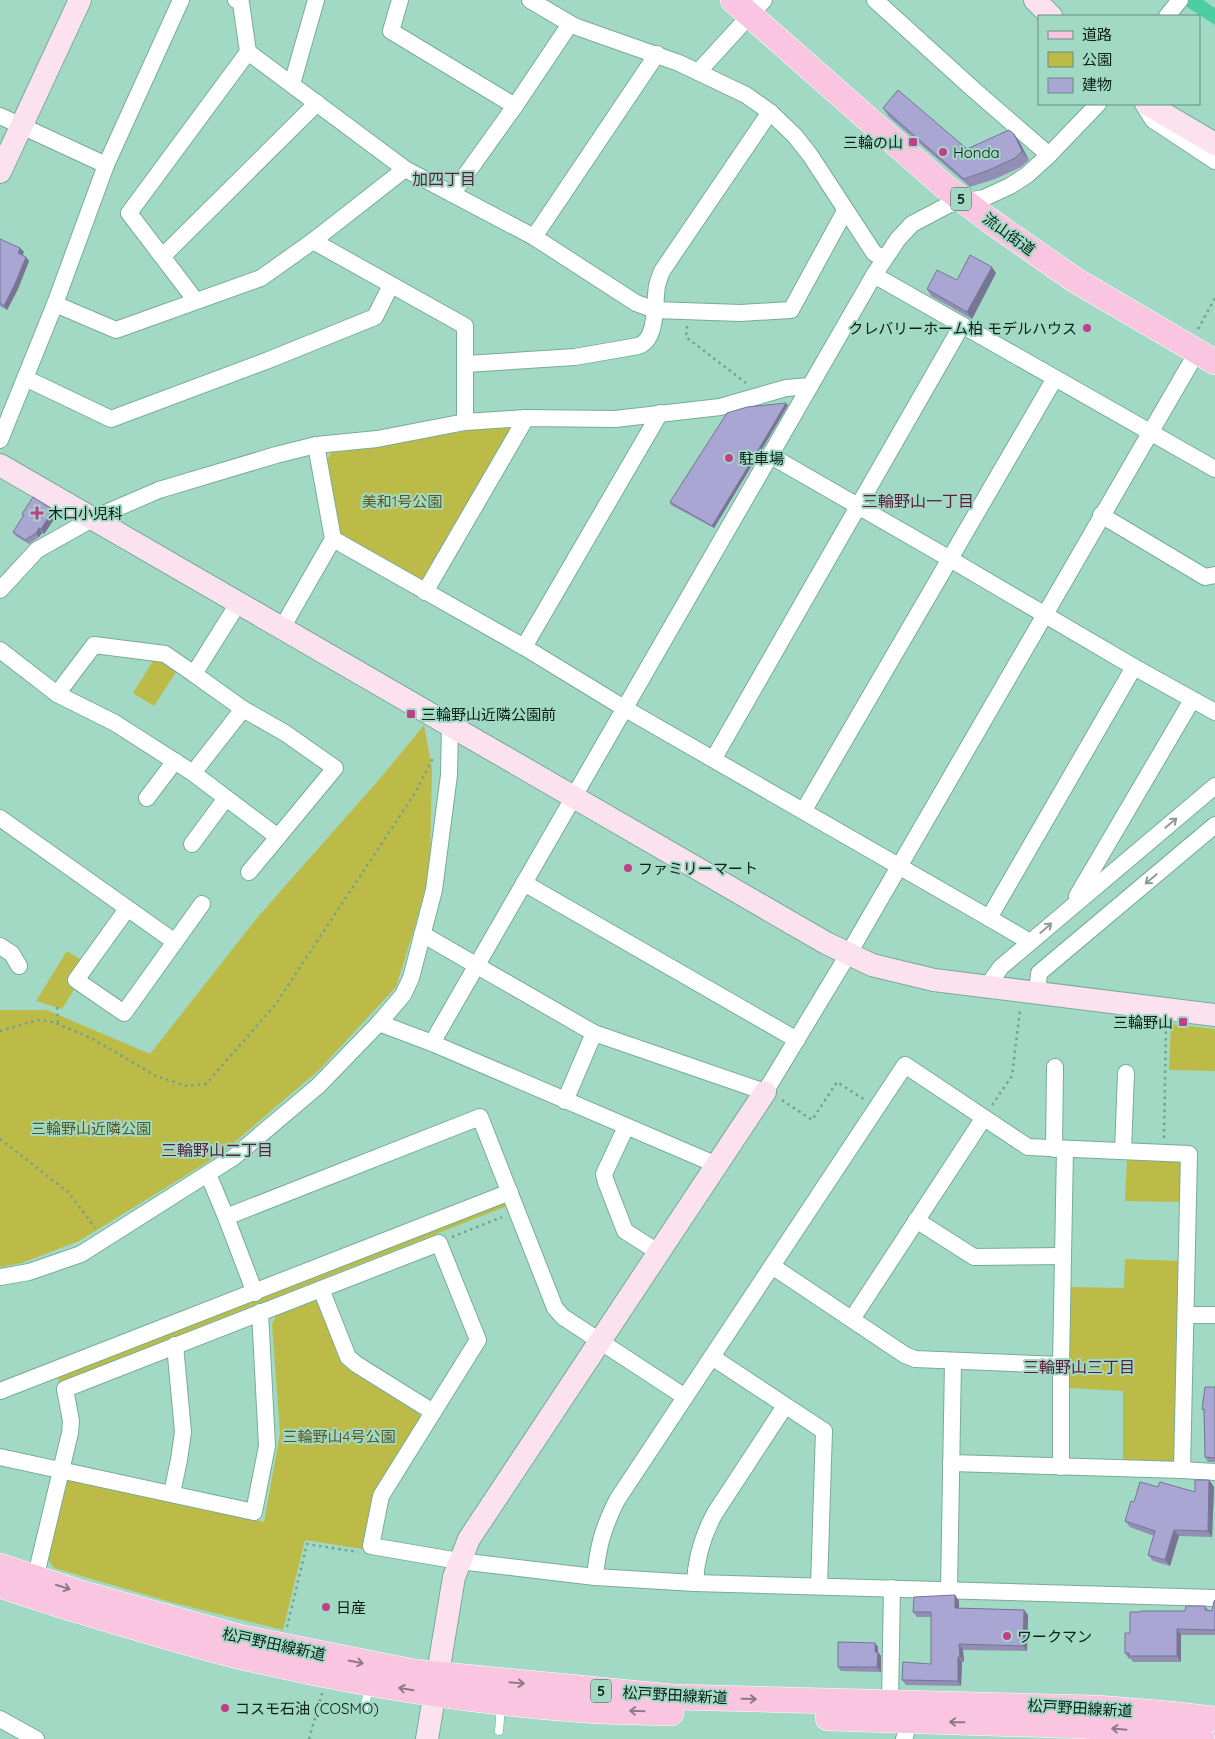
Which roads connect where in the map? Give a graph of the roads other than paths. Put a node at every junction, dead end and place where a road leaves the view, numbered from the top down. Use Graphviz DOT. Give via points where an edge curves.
graph roads {
  1 [pos="80,0"];
  2 [pos="181,0"];
  3 [pos="236,0"];
  4 [pos="316,0"];
  5 [pos="400,0"];
  6 [pos="530,0"];
  7 [pos="875,0"];
  8 [pos="1035,0"];
  9 [pos="1179,1"];
  10 [pos="749,5"];
  11 [pos="1050,15"];
  12 [pos="1168,15"];
  13 [pos="570,24"];
  14 [pos="248,52"];
  15 [pos="657,54"];
  16 [pos="698,72"];
  17 [pos="292,84"];
  18 [pos="317,103"];
  19 [pos="1097,105"];
  20 [pos="1146,105"];
  21 [pos="1147,105"];
  22 [pos="515,106"];
  23 [pos="770,112"];
  24 [pos="0,116"];
  25 [pos="21,126"];
  26 [pos="1215,144"];
  27 [pos="1049,155"];
  28 [pos="1215,162"];
  29 [pos="106,165"];
  30 [pos="406,169"];
  31 [pos="0,172"];
  32 [pos="452,194"];
  33 [pos="965,202"];
  34 [pos="846,211"];
  35 [pos="534,237"];
  36 [pos="313,241"];
  37 [pos="163,256"];
  38 [pos="884,259"];
  39 [pos="874,275"];
  40 [pos="391,285"];
  41 [pos="196,301"];
  42 [pos="55,304"];
  43 [pos="655,310"];
  44 [pos="962,326"];
  45 [pos="1203,349"];
  46 [pos="466,364"];
  47 [pos="25,378"];
  48 [pos="1054,378"];
  49 [pos="810,386"];
  50 [pos="660,413"];
  51 [pos="526,418"];
  52 [pos="465,422"];
  53 [pos="1150,432"];
  54 [pos="0,440"];
  55 [pos="316,445"];
  56 [pos="771,456"];
  57 [pos="0,465"];
  58 [pos="1215,469"];
  59 [pos="859,507"];
  60 [pos="1101,515"];
  61 [pos="94,518"];
  62 [pos="333,539"];
  63 [pos="950,559"];
  64 [pos="1215,575"];
  65 [pos="0,590"];
  66 [pos="425,592"];
  67 [pos="239,602"];
  68 [pos="1044,614"];
  69 [pos="282,628"];
  70 [pos="524,647"];
  71 [pos="0,650"];
  72 [pos="1134,667"];
  73 [pos="194,674"];
  74 [pos="57,694"];
  75 [pos="1192,700"];
  76 [pos="624,708"];
  77 [pos="243,709"];
  78 [pos="1215,712"];
  79 [pos="450,725"];
  80 [pos="714,758"];
  81 [pos="175,761"];
  82 [pos="193,773"];
  83 [pos="1215,786"];
  84 [pos="574,796"];
  85 [pos="147,798"];
  86 [pos="226,798"];
  87 [pos="804,810"];
  88 [pos="0,818"];
  89 [pos="1215,825"];
  90 [pos="278,837"];
  91 [pos="192,844"];
  92 [pos="898,866"];
  93 [pos="249,872"];
  94 [pos="524,883"];
  95 [pos="202,904"];
  96 [pos="1072,906"];
  97 [pos="127,909"];
  98 [pos="990,918"];
  99 [pos="422,934"];
  100 [pos="175,942"];
  101 [pos="1027,944"];
  102 [pos="0,946"];
  103 [pos="848,953"];
  104 [pos="476,964"];
  105 [pos="19,966"];
  106 [pos="992,988"];
  107 [pos="1029,998"];
  108 [pos="1215,1015"];
  109 [pos="379,1023"];
  110 [pos="594,1033"];
  111 [pos="797,1040"];
  112 [pos="432,1043"];
  113 [pos="1055,1067"];
  114 [pos="1126,1073"];
  115 [pos="773,1096"];
  116 [pos="565,1101"];
  117 [pos="984,1119"];
  118 [pos="626,1127"];
  119 [pos="1060,1149"];
  120 [pos="1123,1151"];
  121 [pos="717,1166"];
  122 [pos="208,1174"];
  123 [pos="510,1192"];
  124 [pos="226,1217"];
  125 [pos="916,1220"];
  126 [pos="658,1252"];
  127 [pos="1063,1256"];
  128 [pos="772,1266"];
  129 [pos="0,1277"];
  130 [pos="321,1289"];
  131 [pos="255,1292"];
  132 [pos="260,1312"];
  133 [pos="1186,1315"];
  134 [pos="1215,1315"];
  135 [pos="852,1319"];
  136 [pos="600,1341"];
  137 [pos="176,1345"];
  138 [pos="712,1357"];
  139 [pos="953,1362"];
  140 [pos="1061,1366"];
  141 [pos="0,1391"];
  142 [pos="685,1397"];
  143 [pos="785,1406"];
  144 [pos="434,1412"];
  145 [pos="0,1457"];
  146 [pos="951,1463"];
  147 [pos="1061,1467"];
  148 [pos="61,1470"];
  149 [pos="1182,1470"];
  150 [pos="1215,1472"];
  151 [pos="172,1493"];
  152 [pos="460,1561"];
  153 [pos="0,1566"];
  154 [pos="595,1577"];
  155 [pos="35,1578"];
  156 [pos="695,1583"];
  157 [pos="0,1585"];
  158 [pos="819,1586"];
  159 [pos="892,1588"];
  160 [pos="949,1590"];
  161 [pos="1215,1598"];
  162 [pos="369,1682"];
  163 [pos="436,1684"];
  164 [pos="502,1701"];
  165 [pos="890,1702"];
  166 [pos="364,1709"];
  167 [pos="0,1719"];
  168 [pos="1215,1719"];
  169 [pos="907,1730"];
  170 [pos="499,1731"];
  171 [pos="36,1739"];
  172 [pos="427,1739"];
  173 [pos="1202,1739"];
  1 -- 25 [label="street"];
  2 -- 29 [label="street"];
  3 -- 14 [label="street" via="241,4"];
  4 -- 17 [label="street"];
  5 -- 22 [label="street" via="391,32"];
  6 -- 13 [label="street"];
  7 -- 27 [label="street"];
  8 -- 11 [label="street"];
  9 -- 12 [label="street"];
  10 -- 16 [label="street"];
  10 -- 33 [label="main road, 流山街道 / 5"];
  13 -- 15 [label="street"];
  13 -- 22 [label="street"];
  14 -- 17 [label="street"];
  14 -- 37 [label="street" via="129,213"];
  15 -- 16 [label="street"];
  15 -- 35 [label="street"];
  16 -- 23 [label="street" via="746,95"];
  17 -- 18 [label="street"];
  18 -- 30 [label="street"];
  18 -- 37 [label="street"];
  19 -- 27 [label="street"];
  20 -- 28 [label="street" via="1153,120 1166,131"];
  21 -- 26 [label="street"];
  22 -- 32 [label="street"];
  23 -- 34 [label="street" via="800,142"];
  23 -- 43 [label="street" via="662,271 657,284"];
  24 -- 25 [label="street"];
  25 -- 29 [label="street"];
  25 -- 31 [label="street"];
  27 -- 33 [label="street" via="1010,186 988,197"];
  29 -- 42 [label="street"];
  30 -- 32 [label="street"];
  30 -- 36 [label="street"];
  32 -- 35 [label="street"];
  33 -- 38 [label="street" via="950,204 912,224"];
  33 -- 45 [label="main road, 流山街道 / 5" via="1075,280"];
  34 -- 38 [label="street" via="874,253"];
  34 -- 43 [label="street" via="790,310 740,314"];
  35 -- 43 [label="street" via="636,303"];
  36 -- 40 [label="street"];
  36 -- 41 [label="street" via="261,278"];
  37 -- 41 [label="street"];
  38 -- 39 [label="street"];
  39 -- 44 [label="street"];
  39 -- 49 [label="street"];
  40 -- 46 [label="street" via="465,326"];
  40 -- 47 [label="street" via="375,317 111,420"];
  41 -- 42 [label="street" via="116,330"];
  42 -- 47 [label="street"];
  43 -- 46 [label="street" via="650,336 640,346 575,357"];
  44 -- 48 [label="street"];
  44 -- 59 [label="street"];
  45 -- 53 [label="street"];
  46 -- 52 [label="street"];
  47 -- 54 [label="street"];
  48 -- 53 [label="street"];
  48 -- 63 [label="street"];
  49 -- 50 [label="street" via="786,388 720,407"];
  49 -- 56 [label="street"];
  50 -- 51 [label="street" via="615,419"];
  50 -- 70 [label="street"];
  51 -- 52 [label="street"];
  51 -- 66 [label="street"];
  52 -- 55 [label="street" via="377,439"];
  53 -- 58 [label="street"];
  53 -- 60 [label="street"];
  55 -- 61 [label="street" via="159,490"];
  55 -- 62 [label="street"];
  56 -- 59 [label="street"];
  56 -- 76 [label="street"];
  57 -- 61 [label="street"];
  59 -- 63 [label="street"];
  59 -- 80 [label="street"];
  60 -- 64 [label="street" via="1205,576"];
  60 -- 68 [label="street"];
  61 -- 65 [label="street" via="37,550"];
  61 -- 67 [label="street"];
  62 -- 66 [label="street"];
  62 -- 69 [label="street"];
  63 -- 68 [label="street"];
  63 -- 87 [label="street"];
  66 -- 70 [label="street"];
  67 -- 69 [label="street"];
  67 -- 73 [label="street"];
  68 -- 72 [label="street"];
  68 -- 92 [label="street"];
  69 -- 79 [label="street"];
  70 -- 76 [label="street"];
  71 -- 74 [label="street"];
  72 -- 75 [label="street"];
  72 -- 98 [label="street"];
  73 -- 74 [label="street" via="165,654 94,645"];
  73 -- 77 [label="street"];
  74 -- 81 [label="street" via="115,723"];
  75 -- 78 [label="street"];
  75 -- 96 [label="street"];
  76 -- 80 [label="street"];
  76 -- 84 [label="street"];
  77 -- 82 [label="street"];
  77 -- 90 [label="street" via="335,768"];
  79 -- 84 [label="street"];
  79 -- 99 [label="street" via="449,775 437,871"];
  80 -- 87 [label="street"];
  81 -- 82 [label="street"];
  81 -- 85 [label="street"];
  82 -- 86 [label="street"];
  96 -- 83 [label="street, one-way"];
  84 -- 94 [label="street"];
  84 -- 103 [label="street"];
  86 -- 90 [label="street"];
  86 -- 91 [label="street"];
  87 -- 92 [label="street"];
  88 -- 97 [label="street"];
  89 -- 107 [label="street, one-way" via="1039,974"];
  90 -- 93 [label="street"];
  92 -- 98 [label="street"];
  92 -- 103 [label="street"];
  94 -- 104 [label="street"];
  94 -- 111 [label="street"];
  95 -- 100 [label="street"];
  101 -- 96 [label="street, one-way"];
  97 -- 100 [label="street"];
  97 -- 100 [label="street" via="76,980 124,1013"];
  98 -- 101 [label="street" via="1023,938"];
  99 -- 104 [label="street"];
  99 -- 109 [label="street" via="411,978 403,995"];
  101 -- 106 [label="street" via="1001,967 993,978"];
  102 -- 105 [label="street" via="12,954"];
  103 -- 106 [label="street" via="893,971"];
  103 -- 111 [label="street"];
  104 -- 110 [label="street"];
  104 -- 112 [label="street"];
  106 -- 107 [label="street"];
  107 -- 108 [label="street"];
  109 -- 112 [label="street"];
  109 -- 122 [label="street" via="318,1086 234,1157"];
  110 -- 115 [label="street"];
  110 -- 116 [label="street"];
  111 -- 115 [label="street"];
  112 -- 116 [label="street"];
  113 -- 119 [label="street"];
  114 -- 120 [label="street"];
  115 -- 121 [label="street"];
  116 -- 118 [label="street"];
  117 -- 119 [label="street" via="1028,1147"];
  117 -- 125 [label="street"];
  117 -- 128 [label="street" via="905,1065"];
  118 -- 121 [label="street"];
  118 -- 126 [label="street" via="604,1174 606,1182 625,1231"];
  119 -- 120 [label="street"];
  119 -- 127 [label="street"];
  120 -- 133 [label="street" via="1189,1154"];
  121 -- 126 [label="street"];
  122 -- 124 [label="street"];
  122 -- 129 [label="street" via="81,1254 30,1272"];
  123 -- 124 [label="street" via="480,1116"];
  123 -- 131 [label="street"];
  123 -- 136 [label="street" via="555,1308 563,1317"];
  124 -- 131 [label="street"];
  125 -- 127 [label="street" via="974,1257"];
  125 -- 135 [label="street"];
  126 -- 136 [label="street"];
  127 -- 140 [label="street"];
  128 -- 135 [label="street"];
  128 -- 138 [label="street"];
  130 -- 132 [label="street"];
  130 -- 144 [label="street" via="348,1357"];
  130 -- 144 [label="street" via="439,1243 478,1340"];
  131 -- 141 [label="street"];
  132 -- 137 [label="street"];
  132 -- 151 [label="street" via="267,1446 254,1512"];
  133 -- 134 [label="street"];
  133 -- 149 [label="street"];
  135 -- 139 [label="street" via="905,1355 915,1359"];
  136 -- 142 [label="street"];
  136 -- 152 [label="street" via="481,1518"];
  137 -- 148 [label="street" via="65,1388 70,1433"];
  137 -- 151 [label="street" via="182,1432"];
  138 -- 142 [label="street"];
  138 -- 143 [label="street"];
  139 -- 140 [label="street"];
  139 -- 146 [label="street"];
  140 -- 147 [label="street"];
  142 -- 154 [label="street" via="617,1500 602,1533"];
  143 -- 156 [label="street" via="714,1513 702,1540"];
  143 -- 158 [label="street" via="824,1432"];
  144 -- 152 [label="street" via="380,1496 371,1546"];
  145 -- 148 [label="street"];
  146 -- 147 [label="street"];
  146 -- 160 [label="street"];
  147 -- 149 [label="street"];
  148 -- 151 [label="street"];
  148 -- 155 [label="street"];
  149 -- 150 [label="street"];
  152 -- 154 [label="street"];
  152 -- 163 [label="street" via="454,1577"];
  153 -- 155 [label="main road, 松戸野田線新道 / 5"];
  154 -- 156 [label="street"];
  155 -- 163 [label="main road, 松戸野田線新道 / 5, one-way" via="239,1637 402,1671"];
  156 -- 158 [label="street"];
  157 -- 162 [label="main road, 松戸野田線新道 / 5" via="249,1659"];
  158 -- 159 [label="street"];
  159 -- 160 [label="street"];
  159 -- 165 [label="street"];
  160 -- 161 [label="street"];
  163 -- 162 [label="main road, 松戸野田線新道 / 5, one-way"];
  162 -- 166 [label="lane"];
  163 -- 164 [label="main road, 松戸野田線新道 / 5"];
  163 -- 165 [label="main road, 松戸野田線新道 / 5, one-way" via="674,1697"];
  163 -- 172 [label="street"];
  169 -- 164 [label="main road, 松戸野田線新道 / 5, one-way" via="584,1710"];
  164 -- 170 [label="lane"];
  165 -- 168 [label="main road, 松戸野田線新道 / 5" via="1116,1710"];
  167 -- 171 [label="street"];
  173 -- 169 [label="main road, 松戸野田線新道 / 5, one-way" via="1085,1726"];
}
